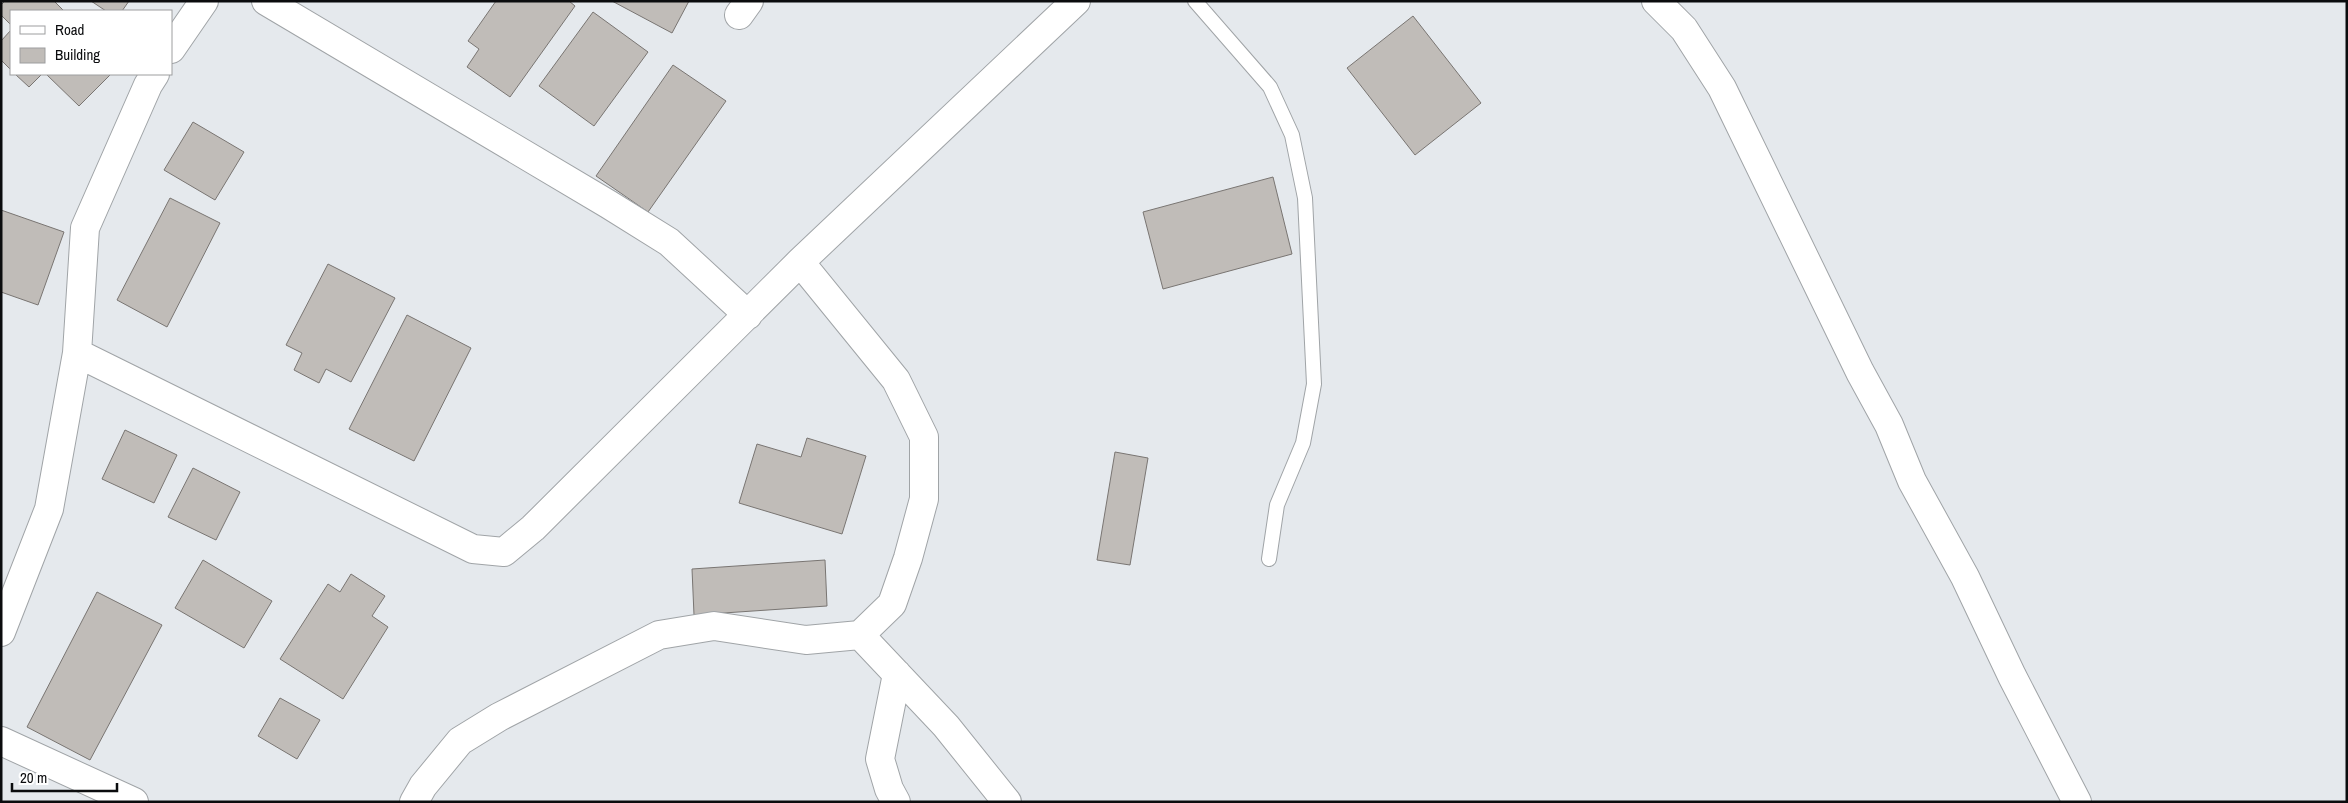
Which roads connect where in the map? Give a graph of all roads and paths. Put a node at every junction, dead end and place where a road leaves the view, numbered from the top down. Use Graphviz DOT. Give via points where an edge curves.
graph roads {
  1 [pos="204,1"];
  2 [pos="266,1"];
  3 [pos="1076,1"];
  4 [pos="1195,1"];
  5 [pos="1656,1"];
  6 [pos="172,48"];
  7 [pos="154,75"];
  8 [pos="800,262"];
  9 [pos="748,315"];
  10 [pos="77,352"];
  11 [pos="1269,559"];
  12 [pos="1,632"];
  13 [pos="860,635"];
  14 [pos="897,674"];
  15 [pos="1,741"];
  16 [pos="134,802"];
  17 [pos="414,802"];
  18 [pos="896,802"];
  19 [pos="1008,802"];
  20 [pos="2077,802"];
  1 -- 6 [label="street"];
  2 -- 9 [label="street" via="669,242"];
  3 -- 8 [label="street"];
  4 -- 11 [label="lane" via="1270,86 1292,135 1305,198 1314,384 1303,443 1277,505"];
  5 -- 20 [label="street" via="1684,29 1722,88 1889,425 1912,481 1965,577"];
  7 -- 10 [label="street" via="85,228"];
  8 -- 9 [label="street"];
  8 -- 13 [label="street" via="896,380 924,437 924,499 908,558 892,604"];
  9 -- 10 [label="street" via="533,528 504,552 472,550"];
  10 -- 12 [label="street" via="49,509"];
  13 -- 14 [label="street"];
  13 -- 17 [label="street" via="806,640 714,626 659,636 460,740"];
  14 -- 18 [label="street" via="880,759 888,789"];
  14 -- 19 [label="street" via="946,726"];
  15 -- 16 [label="street"];
}
